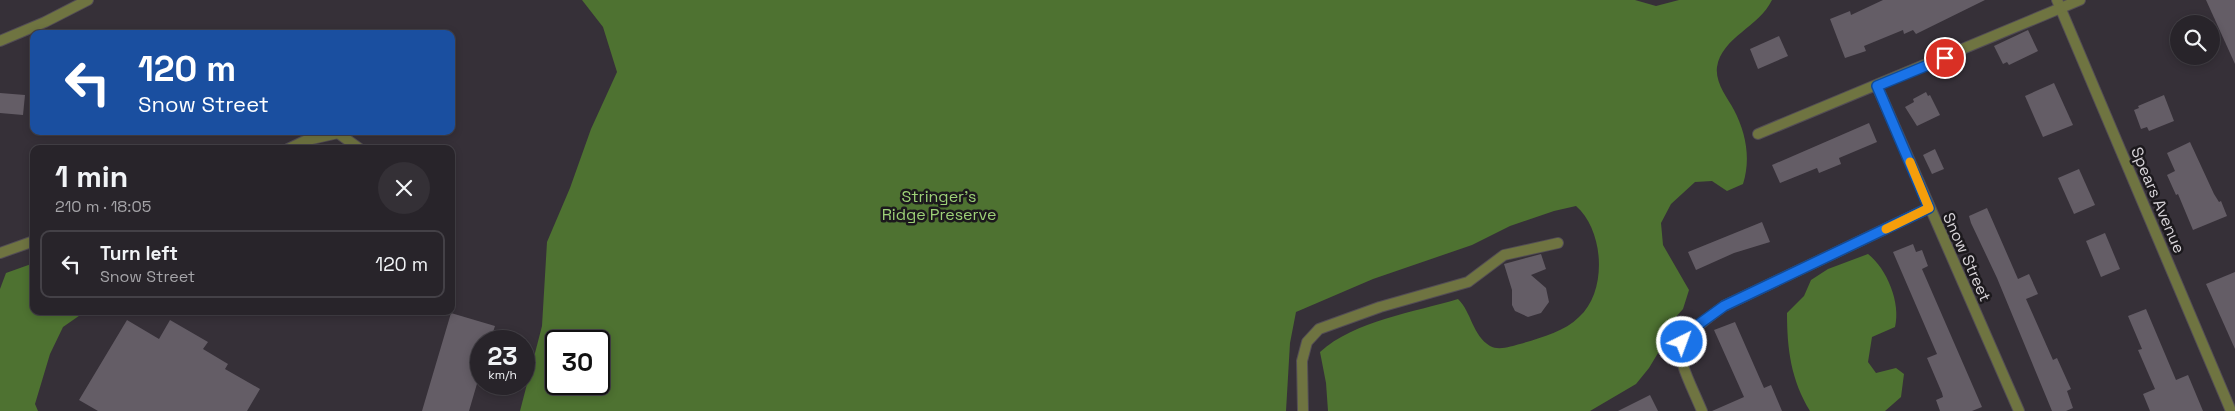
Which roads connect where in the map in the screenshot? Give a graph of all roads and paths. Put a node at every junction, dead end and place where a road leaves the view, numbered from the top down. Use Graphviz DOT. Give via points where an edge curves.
graph roads {
  1 [pos="88,0"];
  2 [pos="2080,0"];
  3 [pos="2059,4"];
  4 [pos="0,41"];
  5 [pos="1877,86"];
  6 [pos="1758,134"];
  7 [pos="329,135"];
  8 [pos="341,135"];
  9 [pos="296,145"];
  10 [pos="354,145"];
  11 [pos="1929,208"];
  12 [pos="30,242"];
  13 [pos="1558,243"];
  14 [pos="0,253"];
  15 [pos="1303,411"];
  16 [pos="1702,411"];
  17 [pos="2019,411"];
  18 [pos="2231,411"];
  1 -- 4 [label="street"];
  2 -- 3 [label="street"];
  3 -- 5 [label="street"];
  3 -- 18 [label="street, Spears Avenue"];
  5 -- 6 [label="street"];
  5 -- 11 [label="street, Snow Street"];
  7 -- 9 [label="street"];
  8 -- 10 [label="street"];
  11 -- 16 [label="street" via="1724,306 1695,327 1682,342 1681,361"];
  11 -- 17 [label="street, Snow Street"];
  12 -- 14 [label="street"];
  13 -- 15 [label="street" via="1504,255 1468,282 1380,306 1318,329 1307,342 1302,361"];
}
